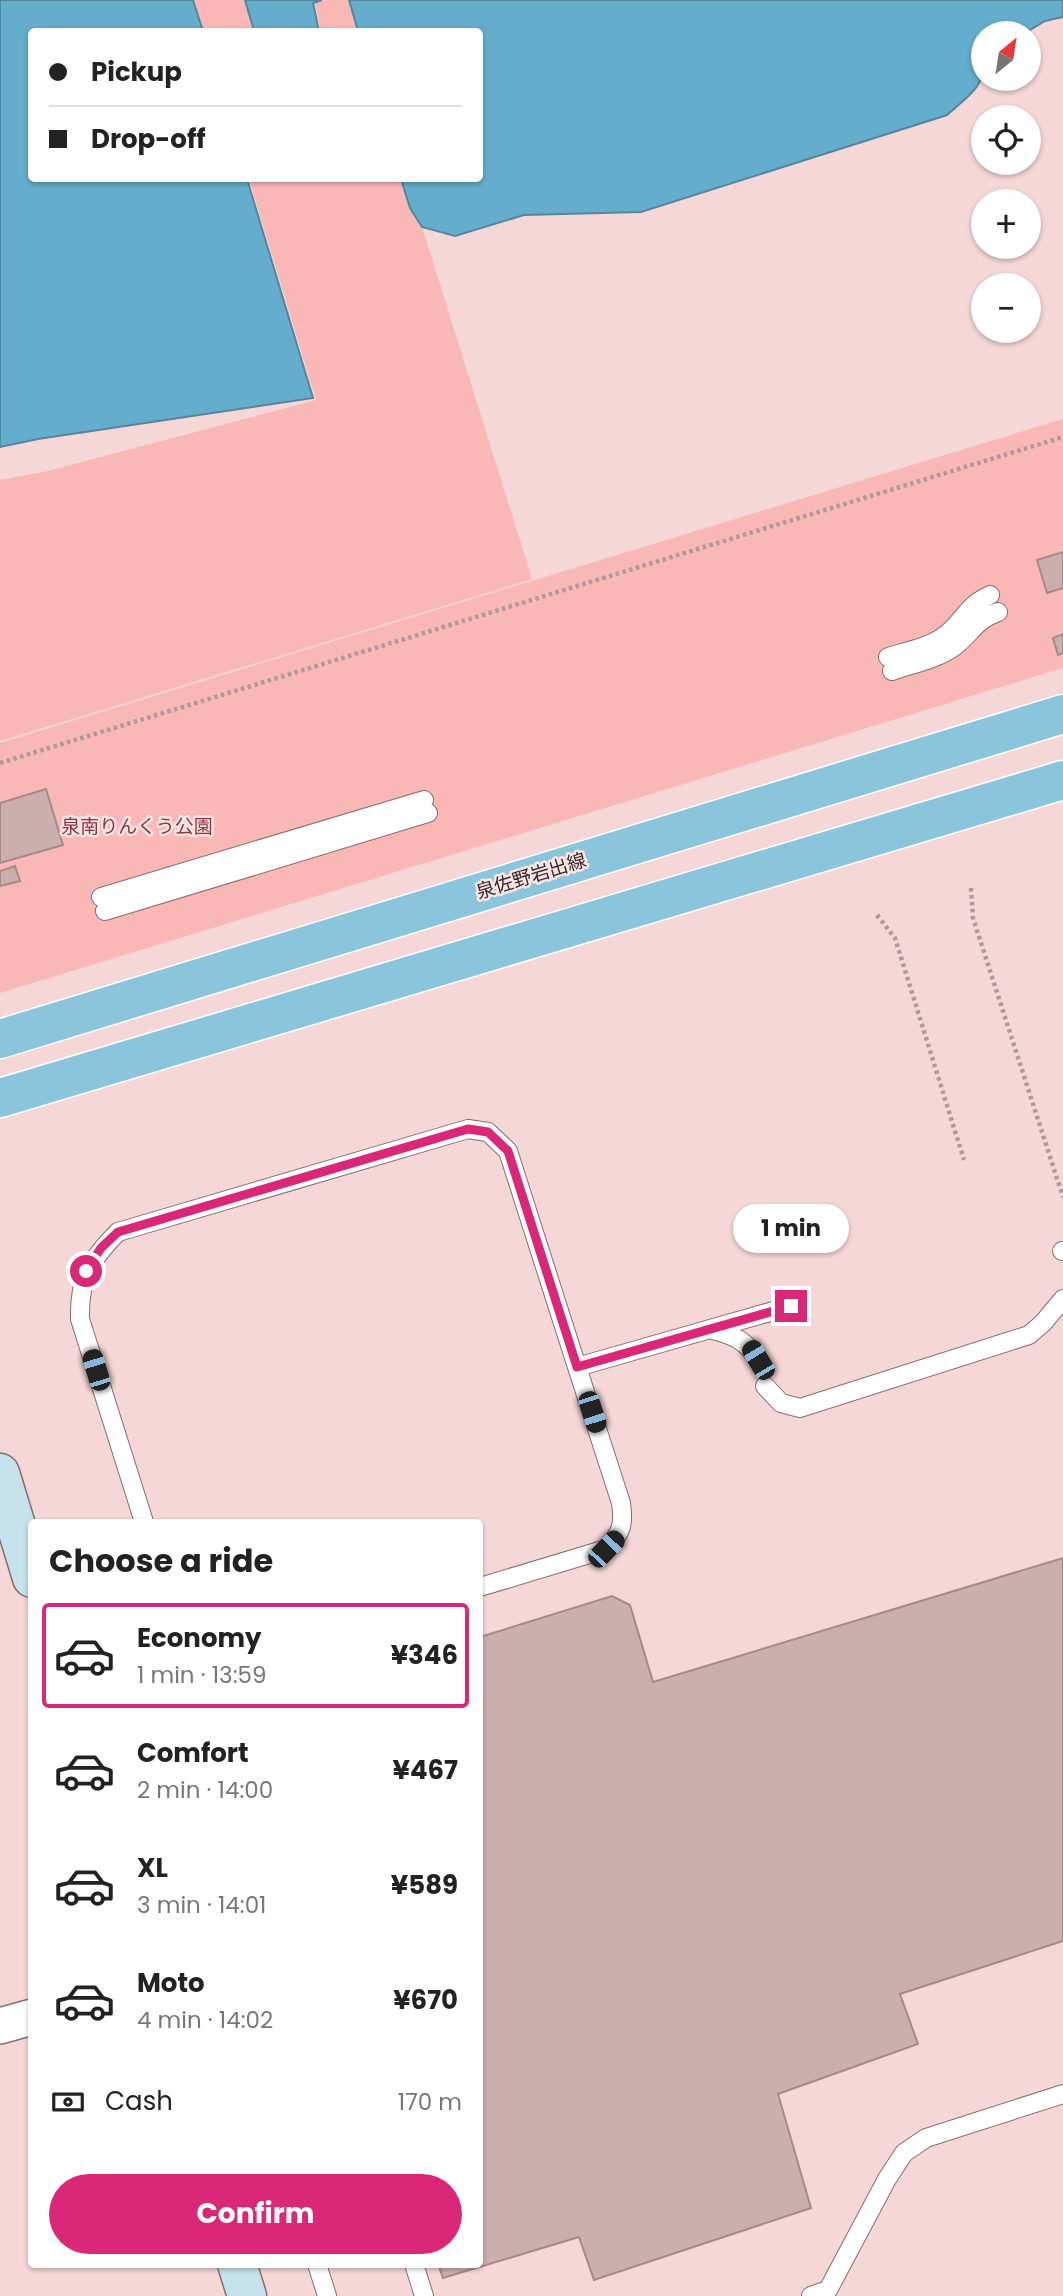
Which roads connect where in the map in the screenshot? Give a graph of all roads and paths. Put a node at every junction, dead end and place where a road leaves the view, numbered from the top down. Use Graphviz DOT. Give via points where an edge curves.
graph roads {
  1 [pos="1063,438"];
  2 [pos="990,595"];
  3 [pos="998,612"];
  4 [pos="1063,713"];
  5 [pos="0,763"];
  6 [pos="1063,780"];
  7 [pos="426,806"];
  8 [pos="971,888"];
  9 [pos="103,904"];
  10 [pos="877,915"];
  11 [pos="0,1039"];
  12 [pos="0,1098"];
  13 [pos="964,1160"];
  14 [pos="1063,1197"];
  15 [pos="1063,1299"];
  16 [pos="791,1306"];
  17 [pos="709,1330"];
  18 [pos="758,1360"];
  19 [pos="577,1367"];
  20 [pos="765,1386"];
  21 [pos="0,1473"];
  22 [pos="143,1519"];
  23 [pos="28,1565"];
  24 [pos="483,1586"];
  25 [pos="28,2018"];
  26 [pos="0,2026"];
  27 [pos="1063,2094"];
  28 [pos="238,2268"];
  29 [pos="318,2268"];
  30 [pos="415,2268"];
  31 [pos="821,2294"];
  32 [pos="247,2296"];
  33 [pos="327,2296"];
  34 [pos="424,2296"];
  1 -- 5 [label="path"];
  2 -- 3 [label="lane" via="967,609 940,639 890,664 946,653 981,619"];
  4 -- 11 [label="main road, 泉佐野岩出線"];
  6 -- 12 [label="main road"];
  7 -- 9 [label="lane"];
  8 -- 14 [label="path" via="973,918"];
  10 -- 13 [label="path" via="895,937"];
  15 -- 20 [label="lane" via="1029,1335 800,1408 781,1403"];
  16 -- 17 [label="lane"];
  17 -- 18 [label="lane" via="732,1335 750,1346"];
  17 -- 19 [label="lane"];
  19 -- 22 [label="lane" via="508,1151 488,1132 468,1129 118,1232 86,1271 79,1297 80,1319"];
  19 -- 24 [label="lane" via="624,1521 606,1549"];
  21 -- 23 [label="street"];
  25 -- 26 [label="street"];
  27 -- 31 [label="lane" via="926,2138 904,2152"];
  28 -- 32 [label="street"];
  29 -- 33 [label="lane"];
  30 -- 34 [label="lane"];
}
